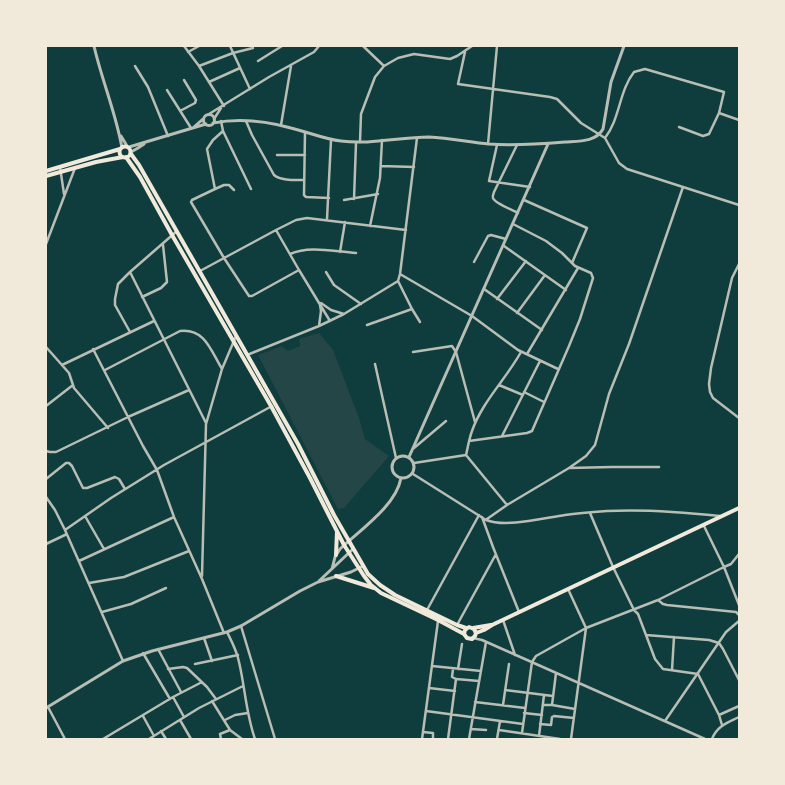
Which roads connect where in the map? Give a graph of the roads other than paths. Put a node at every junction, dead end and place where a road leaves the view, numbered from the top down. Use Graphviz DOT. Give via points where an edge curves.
graph roads {
  1 [pos="94,46"];
  2 [pos="184,46"];
  3 [pos="199,46"];
  4 [pos="230,46"];
  5 [pos="282,46"];
  6 [pos="318,46"];
  7 [pos="362,46"];
  8 [pos="472,46"];
  9 [pos="497,46"];
  10 [pos="624,46"];
  11 [pos="253,48"];
  12 [pos="188,52"];
  13 [pos="465,52"];
  14 [pos="233,54"];
  15 [pos="258,60"];
  16 [pos="291,65"];
  17 [pos="135,66"];
  18 [pos="199,66"];
  19 [pos="384,66"];
  20 [pos="240,68"];
  21 [pos="184,80"];
  22 [pos="209,82"];
  23 [pos="492,88"];
  24 [pos="250,89"];
  25 [pos="167,90"];
  26 [pos="222,107"];
  27 [pos="180,111"];
  28 [pos="719,113"];
  29 [pos="209,114"];
  30 [pos="203,119"];
  31 [pos="246,120"];
  32 [pos="739,120"];
  33 [pos="214,121"];
  34 [pos="221,121"];
  35 [pos="206,124"];
  36 [pos="281,125"];
  37 [pos="192,127"];
  38 [pos="679,127"];
  39 [pos="222,132"];
  40 [pos="305,132"];
  41 [pos="600,134"];
  42 [pos="120,135"];
  43 [pos="168,136"];
  44 [pos="417,138"];
  45 [pos="605,138"];
  46 [pos="331,140"];
  47 [pos="382,140"];
  48 [pos="358,142"];
  49 [pos="144,144"];
  50 [pos="488,144"];
  51 [pos="497,144"];
  52 [pos="548,144"];
  53 [pos="517,145"];
  54 [pos="128,147"];
  55 [pos="121,148"];
  56 [pos="131,153"];
  57 [pos="277,155"];
  58 [pos="305,155"];
  59 [pos="124,157"];
  60 [pos="381,166"];
  61 [pos="60,167"];
  62 [pos="414,167"];
  63 [pos="75,168"];
  64 [pos="46,171"];
  65 [pos="61,172"];
  66 [pos="46,176"];
  67 [pos="304,180"];
  68 [pos="499,183"];
  69 [pos="530,187"];
  70 [pos="683,187"];
  71 [pos="216,189"];
  72 [pos="251,189"];
  73 [pos="234,190"];
  74 [pos="64,194"];
  75 [pos="378,194"];
  76 [pos="329,198"];
  77 [pos="354,199"];
  78 [pos="344,200"];
  79 [pos="524,200"];
  80 [pos="739,205"];
  81 [pos="518,213"];
  82 [pos="327,219"];
  83 [pos="345,222"];
  84 [pos="513,224"];
  85 [pos="370,226"];
  86 [pos="276,230"];
  87 [pos="406,230"];
  88 [pos="177,231"];
  89 [pos="172,235"];
  90 [pos="507,239"];
  91 [pos="46,244"];
  92 [pos="163,244"];
  93 [pos="504,246"];
  94 [pos="340,252"];
  95 [pos="356,253"];
  96 [pos="290,254"];
  97 [pos="224,258"];
  98 [pos="526,261"];
  99 [pos="474,262"];
  100 [pos="572,263"];
  101 [pos="739,264"];
  102 [pos="578,268"];
  103 [pos="299,270"];
  104 [pos="200,271"];
  105 [pos="130,272"];
  106 [pos="326,272"];
  107 [pos="400,274"];
  108 [pos="545,276"];
  109 [pos="398,281"];
  110 [pos="484,289"];
  111 [pos="566,290"];
  112 [pos="142,297"];
  113 [pos="497,299"];
  114 [pos="320,303"];
  115 [pos="361,304"];
  116 [pos="412,310"];
  117 [pos="516,313"];
  118 [pos="344,314"];
  119 [pos="472,316"];
  120 [pos="330,320"];
  121 [pos="154,321"];
  122 [pos="420,322"];
  123 [pos="367,325"];
  124 [pos="319,326"];
  125 [pos="542,330"];
  126 [pos="130,332"];
  127 [pos="236,336"];
  128 [pos="164,340"];
  129 [pos="233,343"];
  130 [pos="46,347"];
  131 [pos="93,349"];
  132 [pos="413,352"];
  133 [pos="456,352"];
  134 [pos="521,352"];
  135 [pos="527,354"];
  136 [pos="247,355"];
  137 [pos="540,361"];
  138 [pos="375,364"];
  139 [pos="62,365"];
  140 [pos="222,369"];
  141 [pos="105,370"];
  142 [pos="558,370"];
  143 [pos="73,385"];
  144 [pos="499,385"];
  145 [pos="189,390"];
  146 [pos="523,394"];
  147 [pos="544,402"];
  148 [pos="275,403"];
  149 [pos="46,406"];
  150 [pos="271,406"];
  151 [pos="128,417"];
  152 [pos="739,418"];
  153 [pos="446,421"];
  154 [pos="475,423"];
  155 [pos="206,424"];
  156 [pos="108,428"];
  157 [pos="502,436"];
  158 [pos="469,441"];
  159 [pos="206,442"];
  160 [pos="412,449"];
  161 [pos="46,451"];
  162 [pos="466,455"];
  163 [pos="408,457"];
  164 [pos="396,458"];
  165 [pos="414,463"];
  166 [pos="659,467"];
  167 [pos="569,468"];
  168 [pos="157,470"];
  169 [pos="413,474"];
  170 [pos="401,478"];
  171 [pos="46,479"];
  172 [pos="125,489"];
  173 [pos="46,497"];
  174 [pos="507,505"];
  175 [pos="739,508"];
  176 [pos="590,513"];
  177 [pos="85,516"];
  178 [pos="481,516"];
  179 [pos="722,516"];
  180 [pos="174,517"];
  181 [pos="486,520"];
  182 [pos="704,526"];
  183 [pos="65,530"];
  184 [pos="337,531"];
  185 [pos="67,534"];
  186 [pos="348,541"];
  187 [pos="46,544"];
  188 [pos="344,545"];
  189 [pos="104,549"];
  190 [pos="353,549"];
  191 [pos="189,551"];
  192 [pos="348,552"];
  193 [pos="496,554"];
  194 [pos="739,554"];
  195 [pos="336,555"];
  196 [pos="79,561"];
  197 [pos="363,566"];
  198 [pos="613,567"];
  199 [pos="724,567"];
  200 [pos="332,569"];
  201 [pos="358,569"];
  202 [pos="336,576"];
  203 [pos="202,579"];
  204 [pos="89,582"];
  205 [pos="318,582"];
  206 [pos="166,588"];
  207 [pos="376,589"];
  208 [pos="568,589"];
  209 [pos="658,600"];
  210 [pos="739,605"];
  211 [pos="427,610"];
  212 [pos="634,610"];
  213 [pos="102,612"];
  214 [pos="519,612"];
  215 [pos="739,615"];
  216 [pos="438,620"];
  217 [pos="503,620"];
  218 [pos="739,620"];
  219 [pos="456,625"];
  220 [pos="492,625"];
  221 [pos="241,626"];
  222 [pos="466,628"];
  223 [pos="473,628"];
  224 [pos="586,628"];
  225 [pos="226,633"];
  226 [pos="464,634"];
  227 [pos="475,635"];
  228 [pos="646,635"];
  229 [pos="674,637"];
  230 [pos="204,638"];
  231 [pos="486,642"];
  232 [pos="719,643"];
  233 [pos="462,644"];
  234 [pos="158,649"];
  235 [pos="143,653"];
  236 [pos="516,655"];
  237 [pos="238,656"];
  238 [pos="123,661"];
  239 [pos="212,661"];
  240 [pos="532,662"];
  241 [pos="196,664"];
  242 [pos="509,664"];
  243 [pos="432,666"];
  244 [pos="168,669"];
  245 [pos="453,669"];
  246 [pos="458,669"];
  247 [pos="672,670"];
  248 [pos="481,671"];
  249 [pos="556,673"];
  250 [pos="698,674"];
  251 [pos="456,678"];
  252 [pos="739,680"];
  253 [pos="479,681"];
  254 [pos="202,682"];
  255 [pos="579,683"];
  256 [pos="244,686"];
  257 [pos="429,688"];
  258 [pos="505,690"];
  259 [pos="455,691"];
  260 [pos="181,692"];
  261 [pos="528,693"];
  262 [pos="544,695"];
  263 [pos="553,696"];
  264 [pos="173,697"];
  265 [pos="216,699"];
  266 [pos="170,700"];
  267 [pos="212,701"];
  268 [pos="476,702"];
  269 [pos="543,704"];
  270 [pos="503,705"];
  271 [pos="552,705"];
  272 [pos="739,706"];
  273 [pos="47,707"];
  274 [pos="525,708"];
  275 [pos="575,709"];
  276 [pos="426,711"];
  277 [pos="248,713"];
  278 [pos="524,713"];
  279 [pos="451,714"];
  280 [pos="542,715"];
  281 [pos="719,715"];
  282 [pos="142,716"];
  283 [pos="184,717"];
  284 [pos="473,717"];
  285 [pos="739,717"];
  286 [pos="574,718"];
  287 [pos="180,720"];
  288 [pos="225,720"];
  289 [pos="500,721"];
  290 [pos="665,721"];
  291 [pos="523,724"];
  292 [pos="540,724"];
  293 [pos="722,725"];
  294 [pos="471,729"];
  295 [pos="230,730"];
  296 [pos="486,730"];
  297 [pos="499,730"];
  298 [pos="161,731"];
  299 [pos="423,732"];
  300 [pos="522,733"];
  301 [pos="154,736"];
  302 [pos="539,736"];
  303 [pos="65,739"];
  304 [pos="103,739"];
  305 [pos="149,739"];
  306 [pos="166,739"];
  307 [pos="191,739"];
  308 [pos="221,739"];
  309 [pos="242,739"];
  310 [pos="255,739"];
  311 [pos="275,739"];
  312 [pos="422,739"];
  313 [pos="433,739"];
  314 [pos="448,739"];
  315 [pos="469,739"];
  316 [pos="497,739"];
  317 [pos="559,739"];
  318 [pos="571,739"];
  319 [pos="705,739"];
  320 [pos="712,739"];
  1 -- 42 [label="street"];
  2 -- 12 [label="street"];
  3 -- 12 [label="street"];
  4 -- 14 [label="street"];
  5 -- 15 [label="street"];
  6 -- 16 [label="street" via="314,52"];
  7 -- 19 [label="street"];
  8 -- 13 [label="street"];
  9 -- 23 [label="street"];
  10 -- 41 [label="street" via="611,82"];
  11 -- 14 [label="street"];
  12 -- 18 [label="street"];
  13 -- 19 [label="street" via="450,59 408,54"];
  13 -- 23 [label="street" via="458,84"];
  14 -- 18 [label="street"];
  14 -- 20 [label="street"];
  16 -- 24 [label="street"];
  16 -- 36 [label="street"];
  17 -- 43 [label="street" via="148,87"];
  18 -- 22 [label="street"];
  19 -- 48 [label="street" via="375,77 361,114"];
  20 -- 22 [label="street"];
  20 -- 24 [label="street"];
  21 -- 27 [label="street" via="196,100"];
  22 -- 26 [label="street"];
  23 -- 41 [label="street" via="554,98 574,118"];
  23 -- 50 [label="street"];
  24 -- 26 [label="street"];
  25 -- 27 [label="street"];
  26 -- 29 [label="street"];
  26 -- 33 [label="street"];
  27 -- 37 [label="street"];
  28 -- 32 [label="street"];
  28 -- 38 [label="street" via="708,135 703,136"];
  28 -- 45 [label="street" via="724,92 676,77 640,70 629,78 613,125"];
  29 -- 30 [label="street"];
  29 -- 33 [label="street"];
  30 -- 35 [label="street"];
  30 -- 37 [label="street"];
  31 -- 34 [label="street"];
  31 -- 36 [label="street"];
  31 -- 67 [label="street" via="274,175 277,178"];
  33 -- 34 [label="street"];
  33 -- 35 [label="street"];
  34 -- 39 [label="street"];
  35 -- 37 [label="street"];
  36 -- 40 [label="street"];
  37 -- 43 [label="street"];
  39 -- 71 [label="street" via="206,149"];
  39 -- 72 [label="street"];
  40 -- 46 [label="street"];
  40 -- 58 [label="street"];
  41 -- 45 [label="street"];
  41 -- 52 [label="street" via="588,140"];
  42 -- 54 [label="street"];
  42 -- 55 [label="street"];
  43 -- 49 [label="street"];
  44 -- 47 [label="street"];
  44 -- 50 [label="street"];
  44 -- 62 [label="street"];
  45 -- 70 [label="street" via="622,166"];
  46 -- 48 [label="street"];
  46 -- 76 [label="street"];
  47 -- 48 [label="street"];
  47 -- 60 [label="street"];
  48 -- 77 [label="street"];
  49 -- 54 [label="street"];
  49 -- 56 [label="street"];
  50 -- 51 [label="street"];
  51 -- 53 [label="street"];
  51 -- 68 [label="street" via="488,180"];
  52 -- 53 [label="street"];
  52 -- 69 [label="street"];
  53 -- 68 [label="street"];
  54 -- 55 [label="main road"];
  54 -- 56 [label="main road"];
  55 -- 59 [label="main road" via="120,153"];
  55 -- 61 [label="main road"];
  56 -- 59 [label="main road"];
  56 -- 88 [label="main road"];
  57 -- 58 [label="street"];
  58 -- 67 [label="street"];
  59 -- 63 [label="main road"];
  59 -- 89 [label="main road" via="140,177"];
  60 -- 62 [label="street"];
  60 -- 75 [label="street"];
  61 -- 64 [label="main road"];
  61 -- 65 [label="street"];
  62 -- 87 [label="street"];
  63 -- 65 [label="main road"];
  63 -- 74 [label="street"];
  65 -- 66 [label="main road"];
  65 -- 74 [label="street"];
  67 -- 76 [label="street" via="304,197"];
  68 -- 69 [label="street"];
  68 -- 81 [label="street" via="493,196 494,200"];
  69 -- 79 [label="street"];
  70 -- 80 [label="street"];
  70 -- 167 [label="street" via="610,394 595,445 586,456"];
  71 -- 73 [label="street" via="227,185"];
  71 -- 97 [label="street" via="191,202"];
  74 -- 91 [label="street"];
  75 -- 77 [label="street"];
  75 -- 85 [label="street"];
  76 -- 82 [label="street"];
  77 -- 78 [label="street"];
  79 -- 81 [label="street"];
  79 -- 100 [label="street" via="587,228"];
  81 -- 84 [label="street"];
  82 -- 83 [label="street"];
  82 -- 86 [label="street" via="296,220"];
  83 -- 85 [label="street"];
  83 -- 94 [label="street"];
  84 -- 90 [label="street"];
  84 -- 100 [label="street" via="546,241"];
  85 -- 87 [label="street"];
  86 -- 96 [label="street"];
  86 -- 97 [label="street"];
  87 -- 107 [label="street"];
  88 -- 89 [label="street"];
  88 -- 104 [label="main road"];
  89 -- 92 [label="street"];
  89 -- 129 [label="main road"];
  90 -- 93 [label="street"];
  90 -- 99 [label="street" via="488,236"];
  92 -- 105 [label="street"];
  92 -- 112 [label="street" via="167,282 161,288"];
  93 -- 98 [label="street"];
  93 -- 110 [label="street"];
  94 -- 95 [label="street"];
  94 -- 96 [label="street" via="299,250"];
  96 -- 103 [label="street"];
  97 -- 103 [label="street" via="250,296"];
  97 -- 104 [label="street"];
  98 -- 108 [label="street"];
  98 -- 113 [label="street"];
  100 -- 102 [label="street"];
  101 -- 152 [label="street" via="732,278 709,384 714,398"];
  102 -- 111 [label="street"];
  102 -- 142 [label="street" via="591,273 593,278 580,319"];
  103 -- 114 [label="street"];
  104 -- 127 [label="main road"];
  105 -- 112 [label="street"];
  105 -- 126 [label="street" via="118,284 114,302"];
  106 -- 115 [label="street" via="334,285"];
  107 -- 109 [label="street"];
  107 -- 119 [label="street"];
  108 -- 111 [label="street"];
  108 -- 117 [label="street"];
  109 -- 115 [label="street"];
  109 -- 116 [label="street"];
  110 -- 113 [label="street"];
  110 -- 119 [label="street"];
  111 -- 125 [label="street"];
  112 -- 121 [label="street"];
  113 -- 117 [label="street"];
  114 -- 118 [label="street"];
  114 -- 120 [label="street"];
  114 -- 124 [label="street"];
  115 -- 118 [label="street"];
  116 -- 122 [label="street"];
  116 -- 123 [label="street"];
  117 -- 125 [label="street"];
  118 -- 120 [label="street"];
  119 -- 133 [label="street"];
  119 -- 134 [label="street"];
  120 -- 124 [label="street"];
  121 -- 126 [label="street"];
  121 -- 128 [label="street"];
  124 -- 136 [label="street"];
  125 -- 135 [label="street"];
  126 -- 131 [label="street"];
  127 -- 129 [label="street"];
  127 -- 136 [label="main road"];
  128 -- 140 [label="street" via="180,331 193,331 202,336"];
  128 -- 141 [label="street"];
  128 -- 145 [label="street"];
  129 -- 140 [label="street"];
  129 -- 150 [label="main road"];
  130 -- 139 [label="street"];
  131 -- 139 [label="street"];
  131 -- 141 [label="street"];
  132 -- 133 [label="street" via="452,346"];
  133 -- 154 [label="street"];
  133 -- 160 [label="street"];
  134 -- 135 [label="street"];
  134 -- 144 [label="street"];
  135 -- 137 [label="street"];
  136 -- 148 [label="main road"];
  137 -- 142 [label="street"];
  137 -- 146 [label="street"];
  138 -- 164 [label="street"];
  139 -- 143 [label="street"];
  140 -- 155 [label="street"];
  141 -- 151 [label="street"];
  142 -- 147 [label="street"];
  143 -- 149 [label="street"];
  143 -- 156 [label="street"];
  144 -- 146 [label="street"];
  144 -- 154 [label="street"];
  145 -- 151 [label="street"];
  145 -- 155 [label="street"];
  146 -- 147 [label="street"];
  146 -- 157 [label="street"];
  147 -- 157 [label="street" via="530,432"];
  148 -- 150 [label="street"];
  148 -- 186 [label="main road"];
  150 -- 159 [label="street"];
  150 -- 184 [label="main road"];
  151 -- 156 [label="street"];
  151 -- 168 [label="street"];
  153 -- 160 [label="street"];
  154 -- 158 [label="street"];
  155 -- 159 [label="street"];
  156 -- 161 [label="street" via="56,452"];
  157 -- 158 [label="street"];
  158 -- 162 [label="street"];
  159 -- 168 [label="street"];
  159 -- 203 [label="street"];
  160 -- 163 [label="street"];
  162 -- 165 [label="street"];
  162 -- 174 [label="street"];
  163 -- 164 [label="street"];
  163 -- 165 [label="street"];
  164 -- 170 [label="street" via="392,464 393,472"];
  165 -- 169 [label="street"];
  166 -- 167 [label="street"];
  167 -- 174 [label="street"];
  168 -- 172 [label="street"];
  168 -- 180 [label="street"];
  169 -- 170 [label="street" via="408,478"];
  169 -- 178 [label="street"];
  170 -- 186 [label="street" via="397,493"];
  171 -- 172 [label="street" via="69,463 83,488 115,477"];
  172 -- 177 [label="street"];
  173 -- 183 [label="street"];
  174 -- 181 [label="street"];
  175 -- 179 [label="main road"];
  176 -- 179 [label="street" via="663,512"];
  176 -- 181 [label="street" via="508,523"];
  176 -- 198 [label="street"];
  177 -- 183 [label="street"];
  177 -- 189 [label="street"];
  178 -- 181 [label="street"];
  178 -- 193 [label="street"];
  178 -- 211 [label="street"];
  179 -- 182 [label="main road"];
  180 -- 189 [label="street"];
  180 -- 191 [label="street"];
  182 -- 198 [label="main road"];
  182 -- 199 [label="street"];
  183 -- 185 [label="street"];
  184 -- 188 [label="main road"];
  184 -- 195 [label="main road"];
  185 -- 187 [label="street"];
  185 -- 196 [label="street"];
  186 -- 188 [label="street"];
  186 -- 190 [label="main road"];
  188 -- 192 [label="main road"];
  188 -- 195 [label="street"];
  189 -- 196 [label="street"];
  190 -- 192 [label="street"];
  190 -- 197 [label="main road"];
  191 -- 203 [label="street"];
  191 -- 204 [label="street" via="124,577"];
  192 -- 200 [label="street"];
  192 -- 201 [label="main road"];
  193 -- 214 [label="street"];
  193 -- 219 [label="street"];
  194 -- 199 [label="street" via="731,564"];
  195 -- 200 [label="street"];
  196 -- 204 [label="street"];
  197 -- 201 [label="street"];
  197 -- 211 [label="main road" via="380,585"];
  198 -- 208 [label="main road"];
  198 -- 212 [label="street"];
  199 -- 209 [label="street"];
  199 -- 210 [label="street"];
  200 -- 205 [label="street"];
  201 -- 202 [label="street"];
  201 -- 207 [label="main road"];
  202 -- 205 [label="street"];
  202 -- 207 [label="main road"];
  203 -- 225 [label="street"];
  204 -- 213 [label="street"];
  205 -- 221 [label="street"];
  206 -- 213 [label="street" via="131,604"];
  207 -- 216 [label="main road"];
  208 -- 214 [label="main road"];
  208 -- 224 [label="street"];
  209 -- 212 [label="street"];
  209 -- 215 [label="street" via="663,604 736,612"];
  211 -- 219 [label="main road"];
  212 -- 224 [label="street"];
  212 -- 228 [label="street"];
  213 -- 238 [label="street"];
  214 -- 217 [label="main road"];
  215 -- 218 [label="street"];
  216 -- 226 [label="main road"];
  216 -- 243 [label="street"];
  217 -- 220 [label="main road"];
  217 -- 236 [label="street"];
  218 -- 232 [label="street"];
  219 -- 222 [label="main road"];
  220 -- 223 [label="main road"];
  220 -- 227 [label="main road"];
  221 -- 225 [label="street"];
  221 -- 311 [label="street"];
  222 -- 223 [label="main road"];
  222 -- 226 [label="main road"];
  223 -- 227 [label="main road"];
  224 -- 240 [label="street" via="538,654"];
  224 -- 255 [label="street"];
  225 -- 230 [label="street"];
  225 -- 237 [label="street"];
  226 -- 227 [label="main road" via="468,639"];
  227 -- 231 [label="street"];
  228 -- 229 [label="street"];
  228 -- 247 [label="street" via="657,662 664,669"];
  229 -- 232 [label="street"];
  229 -- 247 [label="street"];
  230 -- 234 [label="street"];
  230 -- 239 [label="street"];
  231 -- 236 [label="street"];
  231 -- 248 [label="street"];
  232 -- 250 [label="street"];
  232 -- 252 [label="street"];
  233 -- 246 [label="street"];
  234 -- 235 [label="street"];
  234 -- 244 [label="street"];
  235 -- 238 [label="street"];
  235 -- 266 [label="street"];
  236 -- 240 [label="street"];
  237 -- 239 [label="street"];
  237 -- 256 [label="street"];
  238 -- 273 [label="street"];
  239 -- 241 [label="street"];
  240 -- 249 [label="street"];
  240 -- 261 [label="street"];
  242 -- 258 [label="street"];
  243 -- 245 [label="street"];
  243 -- 257 [label="street"];
  244 -- 254 [label="street" via="185,668"];
  244 -- 260 [label="street"];
  245 -- 246 [label="street"];
  245 -- 251 [label="street" via="452,677"];
  246 -- 248 [label="street"];
  247 -- 250 [label="street"];
  248 -- 253 [label="street"];
  249 -- 255 [label="street"];
  249 -- 263 [label="street"];
  250 -- 281 [label="street"];
  250 -- 290 [label="street"];
  251 -- 253 [label="street"];
  251 -- 259 [label="street"];
  253 -- 268 [label="street"];
  254 -- 260 [label="street"];
  254 -- 265 [label="street"];
  255 -- 275 [label="street"];
  255 -- 290 [label="street"];
  256 -- 265 [label="street"];
  256 -- 277 [label="street"];
  257 -- 259 [label="street"];
  257 -- 276 [label="street"];
  258 -- 261 [label="street"];
  258 -- 270 [label="street"];
  259 -- 279 [label="street"];
  260 -- 264 [label="street"];
  261 -- 262 [label="street"];
  261 -- 274 [label="street"];
  262 -- 263 [label="street"];
  262 -- 269 [label="street"];
  263 -- 271 [label="street"];
  264 -- 266 [label="street"];
  264 -- 283 [label="street"];
  265 -- 267 [label="street"];
  266 -- 282 [label="street"];
  267 -- 283 [label="street"];
  267 -- 288 [label="street"];
  268 -- 270 [label="street"];
  268 -- 284 [label="street"];
  269 -- 271 [label="street"];
  269 -- 280 [label="street"];
  270 -- 274 [label="street"];
  271 -- 275 [label="street"];
  272 -- 281 [label="street"];
  273 -- 303 [label="street"];
  274 -- 278 [label="street"];
  275 -- 286 [label="street"];
  276 -- 279 [label="street"];
  276 -- 299 [label="street"];
  277 -- 288 [label="street"];
  277 -- 310 [label="street"];
  278 -- 280 [label="street"];
  278 -- 291 [label="street"];
  279 -- 284 [label="street"];
  279 -- 314 [label="street"];
  280 -- 292 [label="street"];
  281 -- 293 [label="street"];
  282 -- 301 [label="street"];
  282 -- 304 [label="street"];
  283 -- 287 [label="street"];
  284 -- 289 [label="street"];
  284 -- 294 [label="street"];
  285 -- 293 [label="street"];
  286 -- 292 [label="street" via="554,716 550,725"];
  286 -- 318 [label="street"];
  287 -- 298 [label="street"];
  287 -- 307 [label="street"];
  288 -- 295 [label="street"];
  289 -- 291 [label="street"];
  289 -- 297 [label="street"];
  290 -- 319 [label="street"];
  291 -- 300 [label="street"];
  292 -- 302 [label="street"];
  293 -- 320 [label="street" via="714,732"];
  294 -- 296 [label="street"];
  294 -- 315 [label="street"];
  295 -- 308 [label="street" via="220,734"];
  295 -- 309 [label="street"];
  297 -- 300 [label="street"];
  297 -- 316 [label="street"];
  298 -- 301 [label="street"];
  298 -- 306 [label="street"];
  299 -- 312 [label="street"];
  299 -- 313 [label="street" via="433,733"];
  300 -- 302 [label="street"];
  301 -- 305 [label="street"];
  302 -- 317 [label="street"];
}
